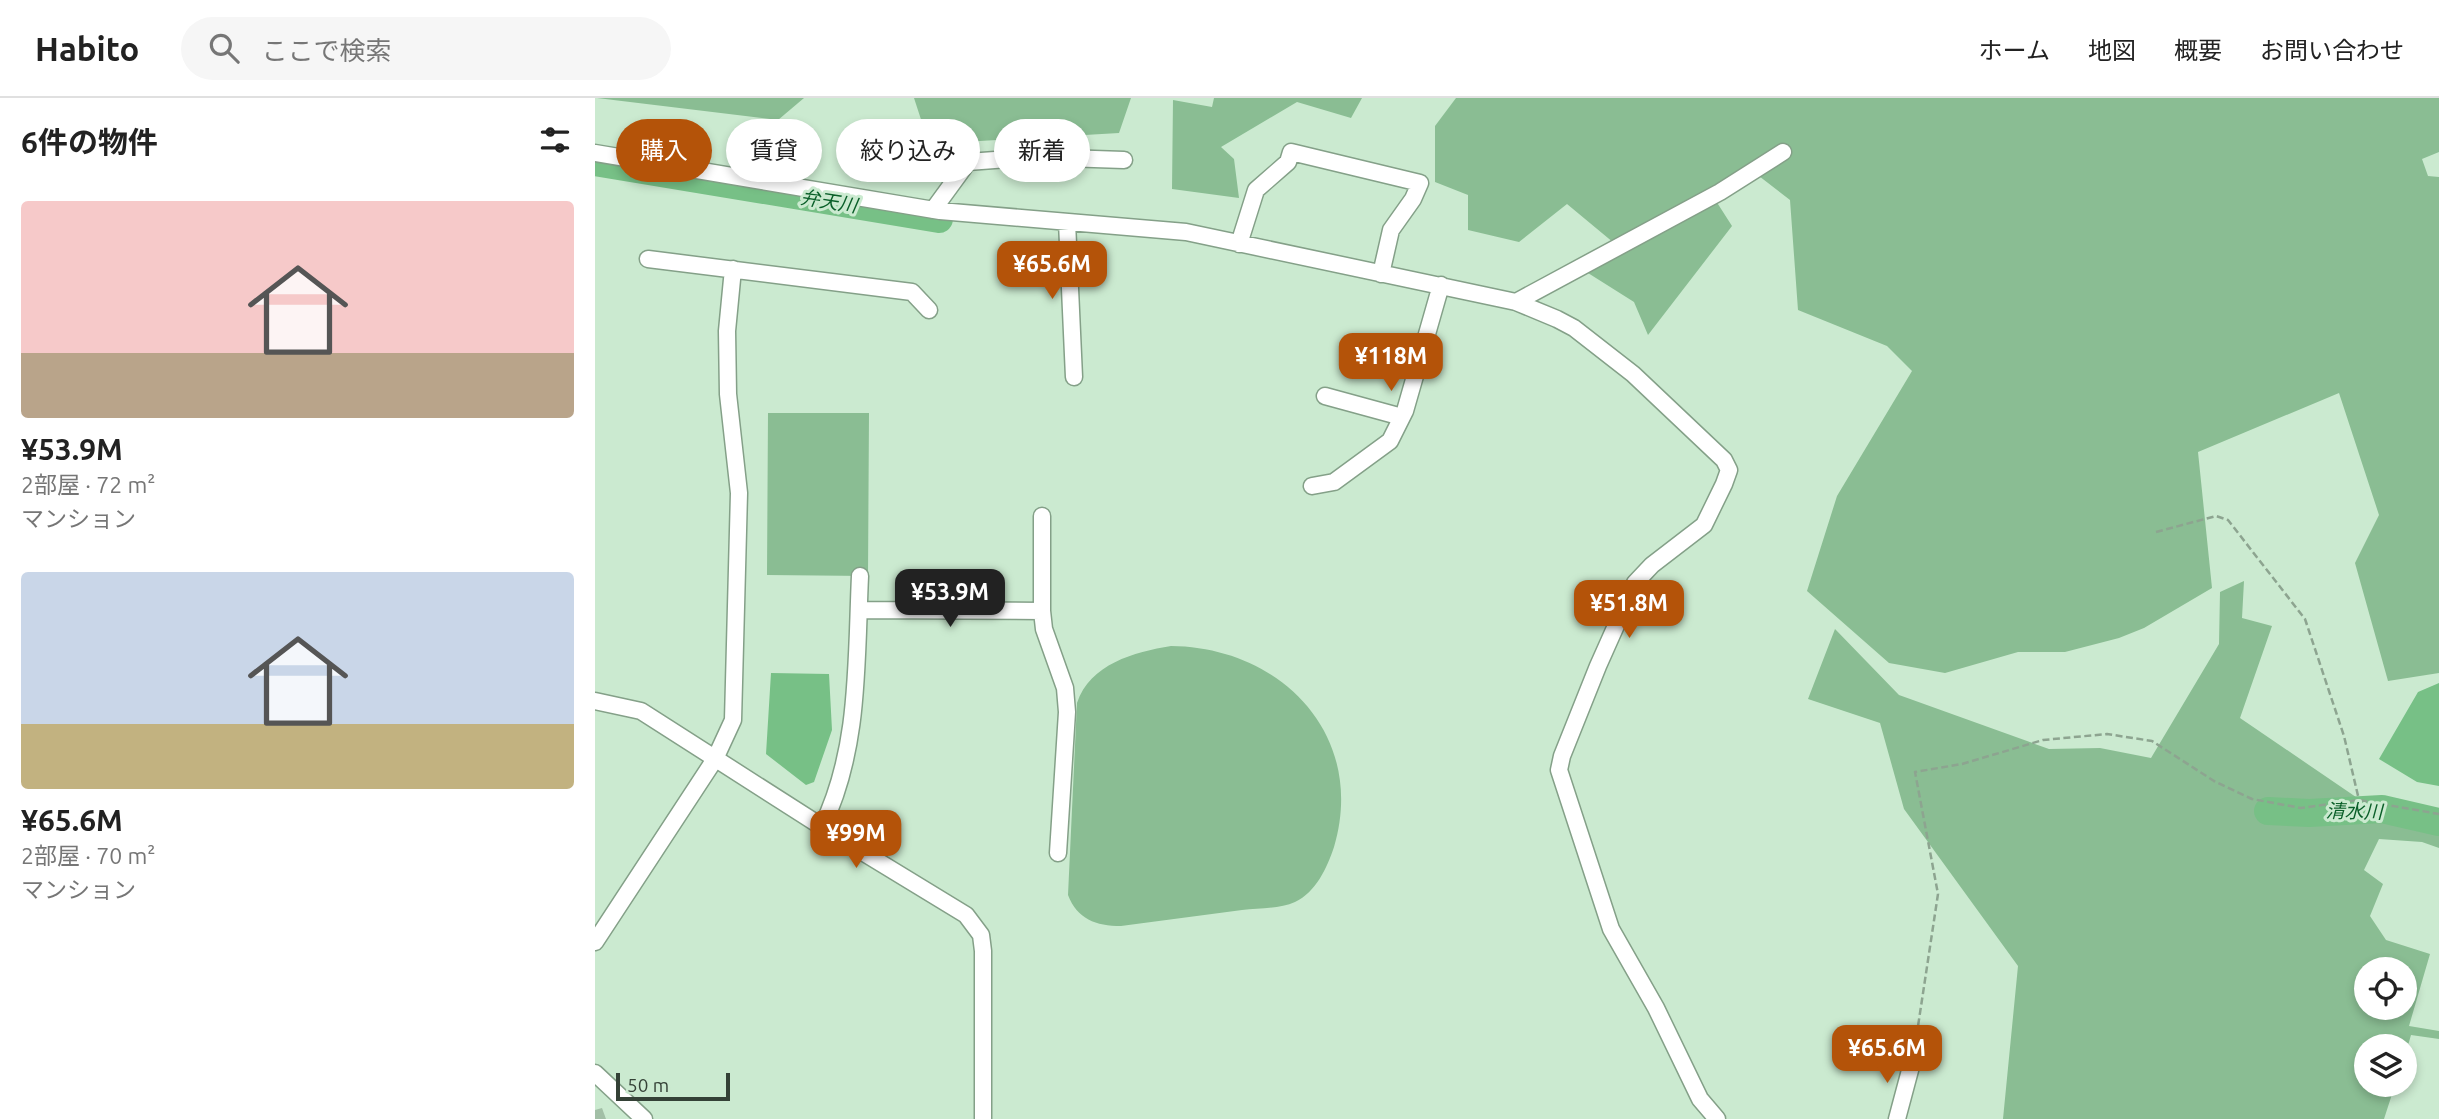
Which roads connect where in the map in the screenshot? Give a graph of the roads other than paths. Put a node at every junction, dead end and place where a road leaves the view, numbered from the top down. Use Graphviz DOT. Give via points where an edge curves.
graph roads {
  1 [pos="1783,152"];
  2 [pos="595,153"];
  3 [pos="1124,160"];
  4 [pos="933,210"];
  5 [pos="1067,222"];
  6 [pos="1239,244"];
  7 [pos="648,259"];
  8 [pos="733,269"];
  9 [pos="1381,274"];
  10 [pos="1441,285"];
  11 [pos="1516,302"];
  12 [pos="929,310"];
  13 [pos="1074,377"];
  14 [pos="1325,396"];
  15 [pos="1402,417"];
  16 [pos="1312,486"];
  17 [pos="1042,516"];
  18 [pos="860,576"];
  19 [pos="859,610"];
  20 [pos="1042,611"];
  21 [pos="595,701"];
  22 [pos="715,758"];
  23 [pos="822,827"];
  24 [pos="1058,853"];
  25 [pos="595,942"];
  26 [pos="1913,1059"];
  27 [pos="595,1073"];
  28 [pos="636,1116"];
  29 [pos="983,1119"];
  30 [pos="1717,1119"];
  31 [pos="1898,1119"];
  1 -- 11 [label="street" via="1720,192"];
  2 -- 4 [label="street"];
  3 -- 4 [label="street" via="1035,157 968,162"];
  4 -- 5 [label="street"];
  5 -- 6 [label="street" via="1186,232"];
  5 -- 13 [label="street"];
  6 -- 9 [label="street"];
  6 -- 9 [label="street" via="1256,190 1289,162 1291,152 1420,183 1391,230"];
  7 -- 8 [label="street"];
  8 -- 12 [label="street" via="912,292"];
  8 -- 22 [label="street" via="727,331 728,394 739,493 733,720"];
  9 -- 10 [label="street"];
  10 -- 11 [label="street"];
  10 -- 15 [label="street"];
  11 -- 30 [label="street" via="1574,328 1633,374 1724,460 1729,470 1704,525 1635,583 1559,770 1611,929 1700,1099"];
  14 -- 15 [label="street"];
  15 -- 16 [label="street" via="1390,441 1334,482"];
  17 -- 20 [label="street"];
  18 -- 19 [label="street"];
  19 -- 20 [label="street"];
  19 -- 23 [label="street" via="852,726 836,799"];
  20 -- 24 [label="street" via="1065,688 1067,712"];
  21 -- 22 [label="street" via="641,711"];
  22 -- 23 [label="street"];
  22 -- 25 [label="street"];
  23 -- 29 [label="street" via="966,915 981,935"];
  26 -- 31 [label="street"];
  27 -- 28 [label="street"];
}
